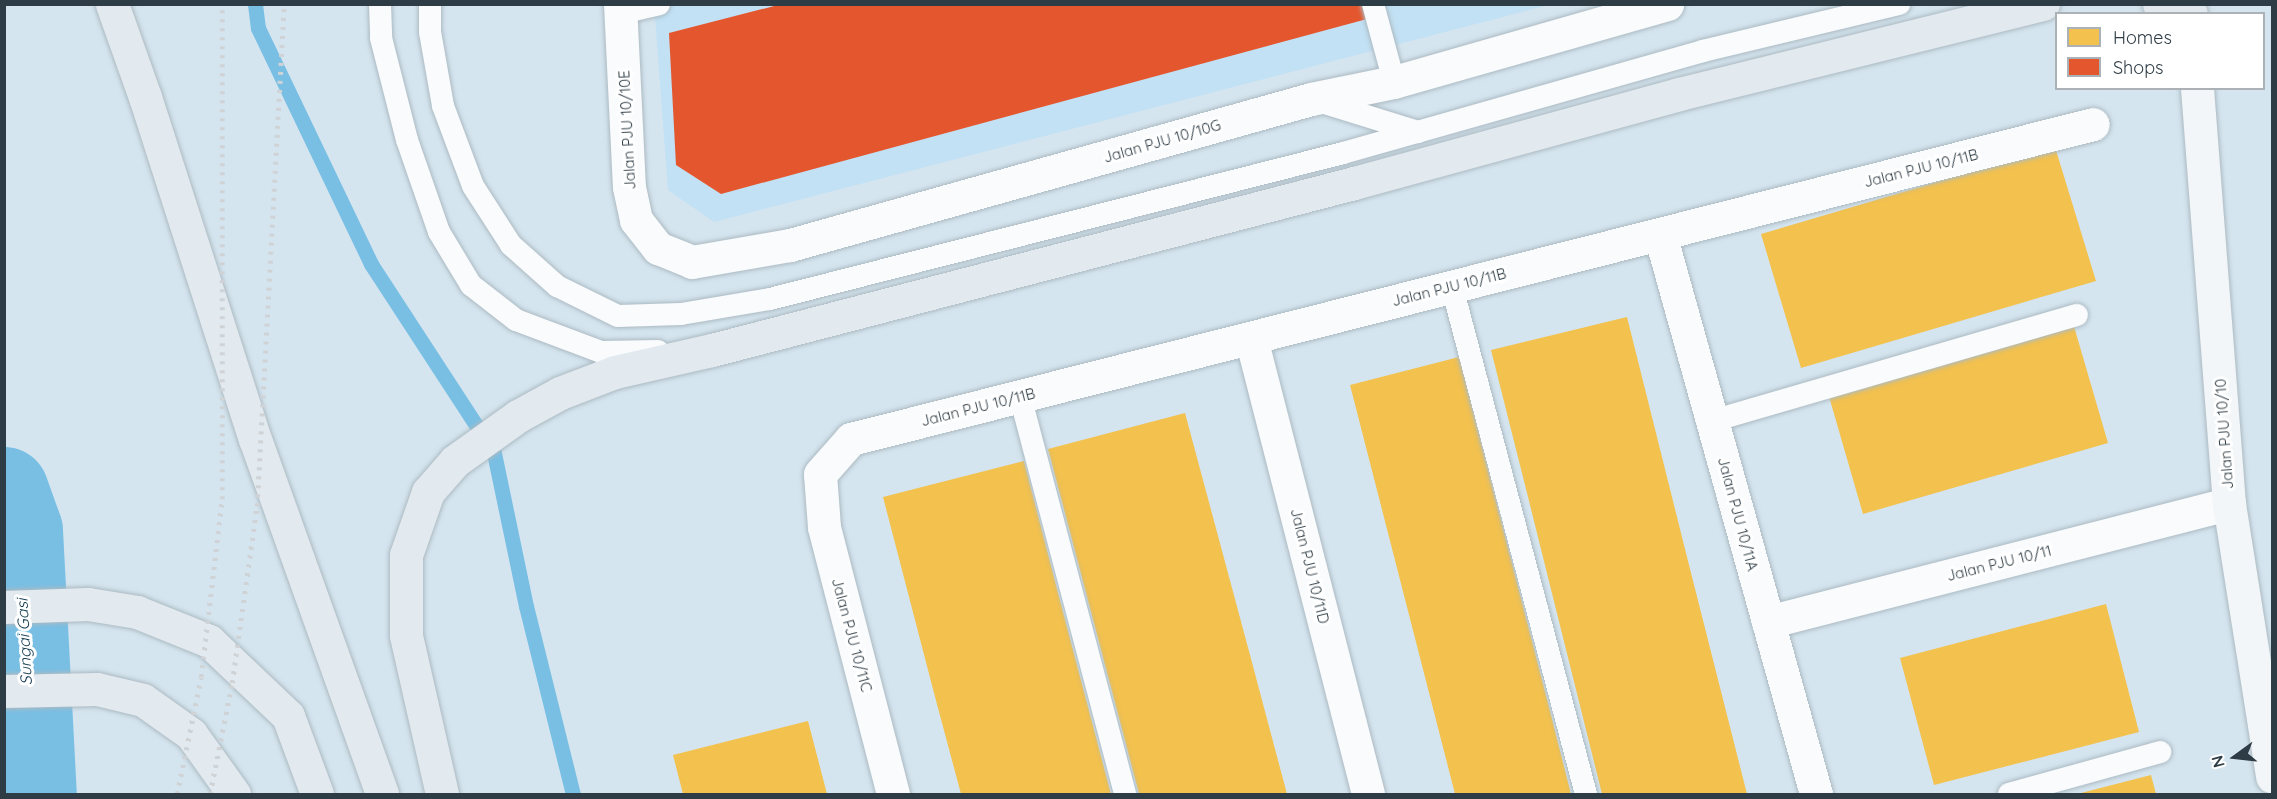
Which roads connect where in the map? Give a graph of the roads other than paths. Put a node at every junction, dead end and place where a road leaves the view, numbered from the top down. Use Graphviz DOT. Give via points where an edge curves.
graph roads {
  1 [pos="111,4"];
  2 [pos="380,4"];
  3 [pos="430,4"];
  4 [pos="659,4"];
  5 [pos="1373,4"];
  6 [pos="1667,4"];
  7 [pos="1899,4"];
  8 [pos="2043,4"];
  9 [pos="2159,4"];
  10 [pos="621,9"];
  11 [pos="2185,12"];
  12 [pos="1394,82"];
  13 [pos="2197,90"];
  14 [pos="1311,99"];
  15 [pos="2093,124"];
  16 [pos="1418,132"];
  17 [pos="1660,234"];
  18 [pos="658,248"];
  19 [pos="1452,287"];
  20 [pos="2077,315"];
  21 [pos="1251,338"];
  22 [pos="712,350"];
  23 [pos="1020,396"];
  24 [pos="1712,421"];
  25 [pos="820,474"];
  26 [pos="2229,504"];
  27 [pos="4,607"];
  28 [pos="1768,622"];
  29 [pos="4,691"];
  30 [pos="2160,752"];
  31 [pos="2272,777"];
  32 [pos="234,795"];
  33 [pos="317,795"];
  34 [pos="382,795"];
  35 [pos="442,795"];
  36 [pos="893,795"];
  37 [pos="1125,795"];
  38 [pos="1368,795"];
  39 [pos="1586,795"];
  40 [pos="1816,795"];
  41 [pos="2009,795"];
  1 -- 34 [label="highway" via="255,439"];
  2 -- 22 [label="lane" via="381,39 407,140 439,232 471,285 516,320 601,352"];
  3 -- 16 [label="lane" via="430,32 443,106 473,186 512,245 557,286 618,316 681,314 770,299"];
  4 -- 10 [label="lane"];
  5 -- 12 [label="lane"];
  6 -- 12 [label="street, Jalan PJU 10/10G"];
  7 -- 16 [label="lane" via="1703,51"];
  8 -- 22 [label="highway" via="1679,94"];
  9 -- 11 [label="highway"];
  10 -- 18 [label="street, Jalan PJU 10/10E" via="629,187 636,220"];
  12 -- 14 [label="street, Jalan PJU 10/10G"];
  13 -- 26 [label="street, Jalan PJU 10/10"];
  14 -- 16 [label="lane"];
  14 -- 18 [label="street, Jalan PJU 10/10G" via="790,245 692,262"];
  15 -- 17 [label="street, Jalan PJU 10/11B"];
  17 -- 19 [label="street, Jalan PJU 10/11B"];
  17 -- 24 [label="street, Jalan PJU 10/11A"];
  19 -- 21 [label="street, Jalan PJU 10/11B"];
  19 -- 39 [label="lane"];
  20 -- 24 [label="lane"];
  21 -- 23 [label="street, Jalan PJU 10/11B"];
  21 -- 38 [label="street, Jalan PJU 10/11D"];
  22 -- 35 [label="highway" via="615,372 560,393 518,416 455,461 428,492 406,555 406,635"];
  23 -- 25 [label="street, Jalan PJU 10/11B" via="851,439"];
  23 -- 37 [label="lane"];
  24 -- 28 [label="street, Jalan PJU 10/11A"];
  25 -- 36 [label="street, Jalan PJU 10/11C" via="824,527"];
  26 -- 28 [label="street, Jalan PJU 10/11"];
  26 -- 31 [label="street, Jalan PJU 10/10"];
  27 -- 33 [label="highway" via="88,604 137,612 209,641 288,716"];
  28 -- 40 [label="street, Jalan PJU 10/11A"];
  29 -- 32 [label="highway" via="97,688 143,700 191,734"];
  30 -- 41 [label="lane"];
}
